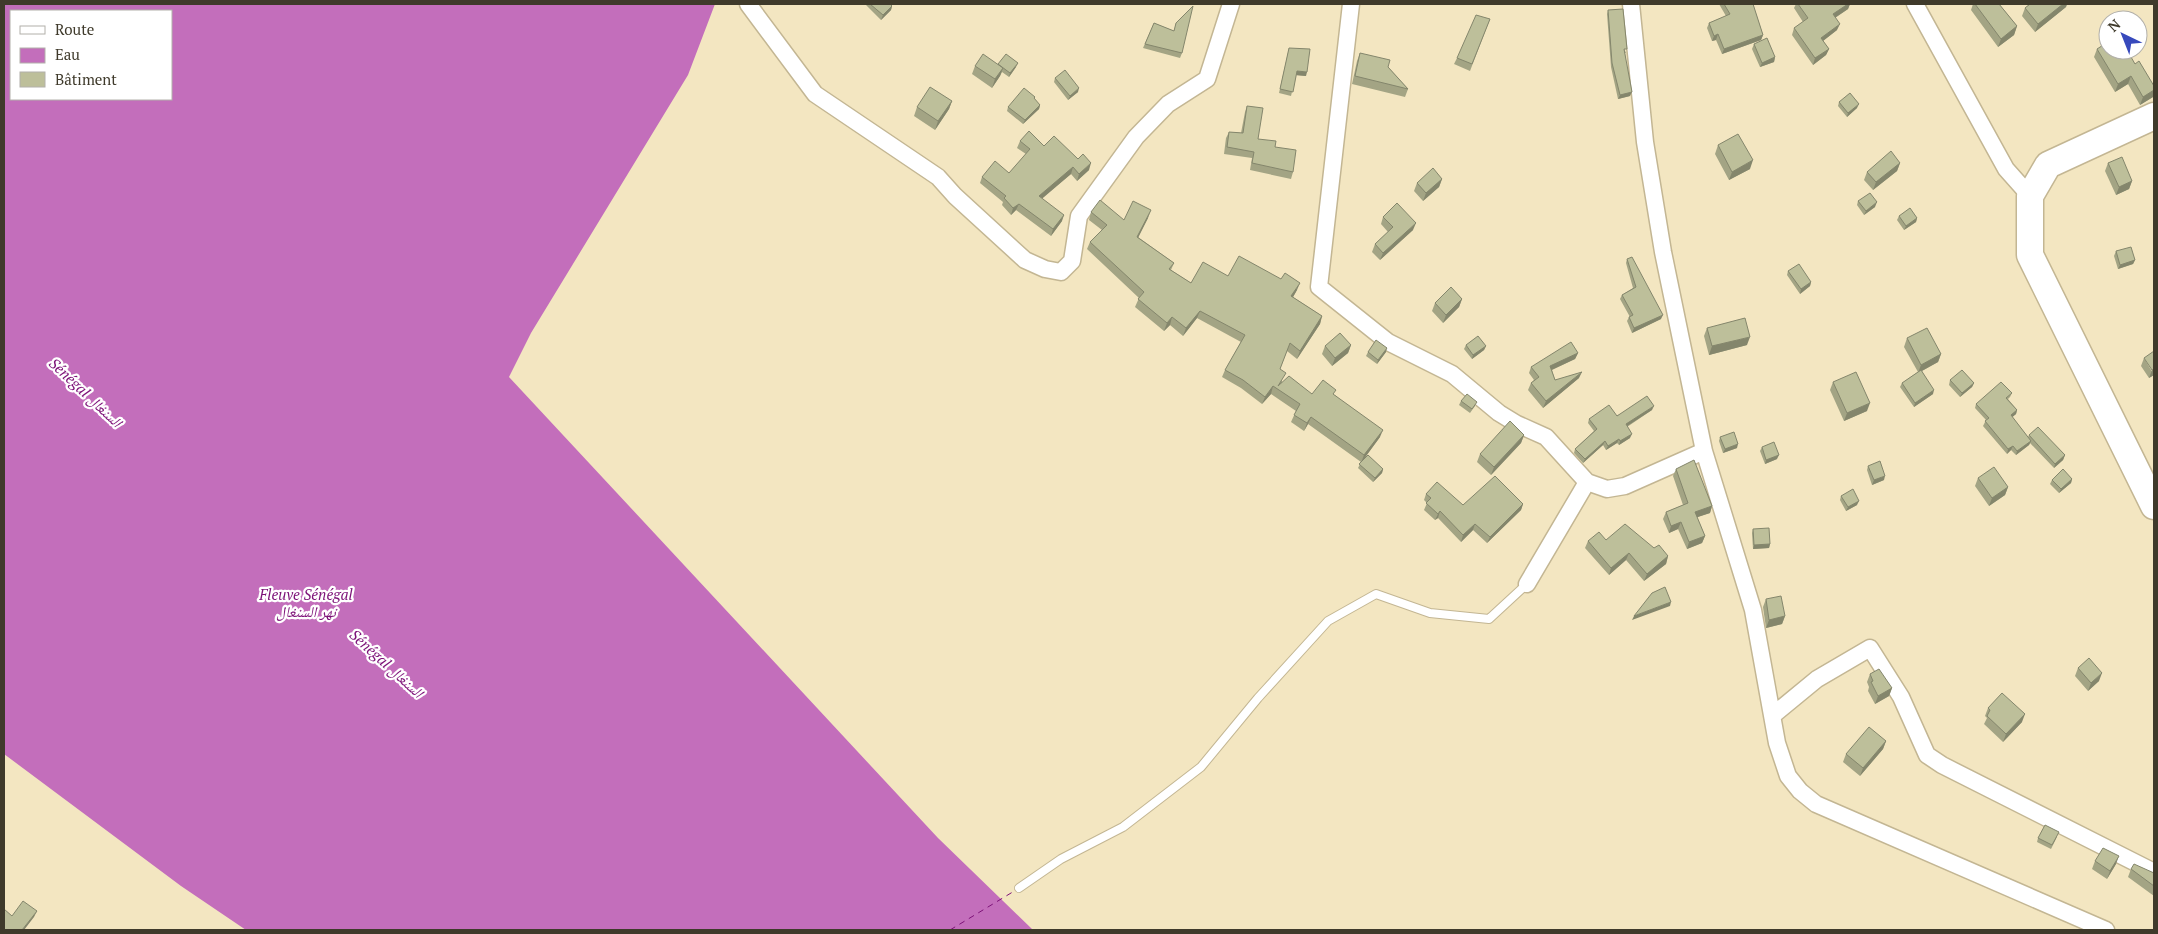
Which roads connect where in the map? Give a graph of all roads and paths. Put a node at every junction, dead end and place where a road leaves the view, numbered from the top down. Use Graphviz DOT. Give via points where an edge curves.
graph roads {
  1 [pos="748,4"];
  2 [pos="1231,4"];
  3 [pos="1351,4"];
  4 [pos="1631,4"];
  5 [pos="1915,4"];
  6 [pos="2154,116"];
  7 [pos="2030,196"];
  8 [pos="1704,451"];
  9 [pos="1587,482"];
  10 [pos="2154,506"];
  11 [pos="1527,584"];
  12 [pos="1772,716"];
  13 [pos="2154,872"];
  14 [pos="1019,888"];
  15 [pos="2106,930"];
  1 -- 2 [label="street" via="815,94 938,177 1026,260 1061,272 1072,261 1079,216 1136,137 1168,104 1207,79"];
  3 -- 9 [label="street" via="1319,287 1388,342 1452,374 1500,413 1546,437"];
  4 -- 8 [label="street" via="1645,142 1658,224"];
  5 -- 7 [label="street" via="2006,169"];
  6 -- 7 [label="main road" via="2048,165"];
  7 -- 10 [label="main road" via="2030,255"];
  8 -- 9 [label="street" via="1625,486 1607,490"];
  8 -- 12 [label="street" via="1753,610"];
  9 -- 11 [label="street"];
  11 -- 14 [label="lane" via="1489,619 1430,613 1376,594 1328,621 1201,767 1122,827 1061,859"];
  12 -- 13 [label="street" via="1817,679 1870,648 1901,697 1927,755"];
  12 -- 15 [label="street" via="1788,776 1816,804"];
}
